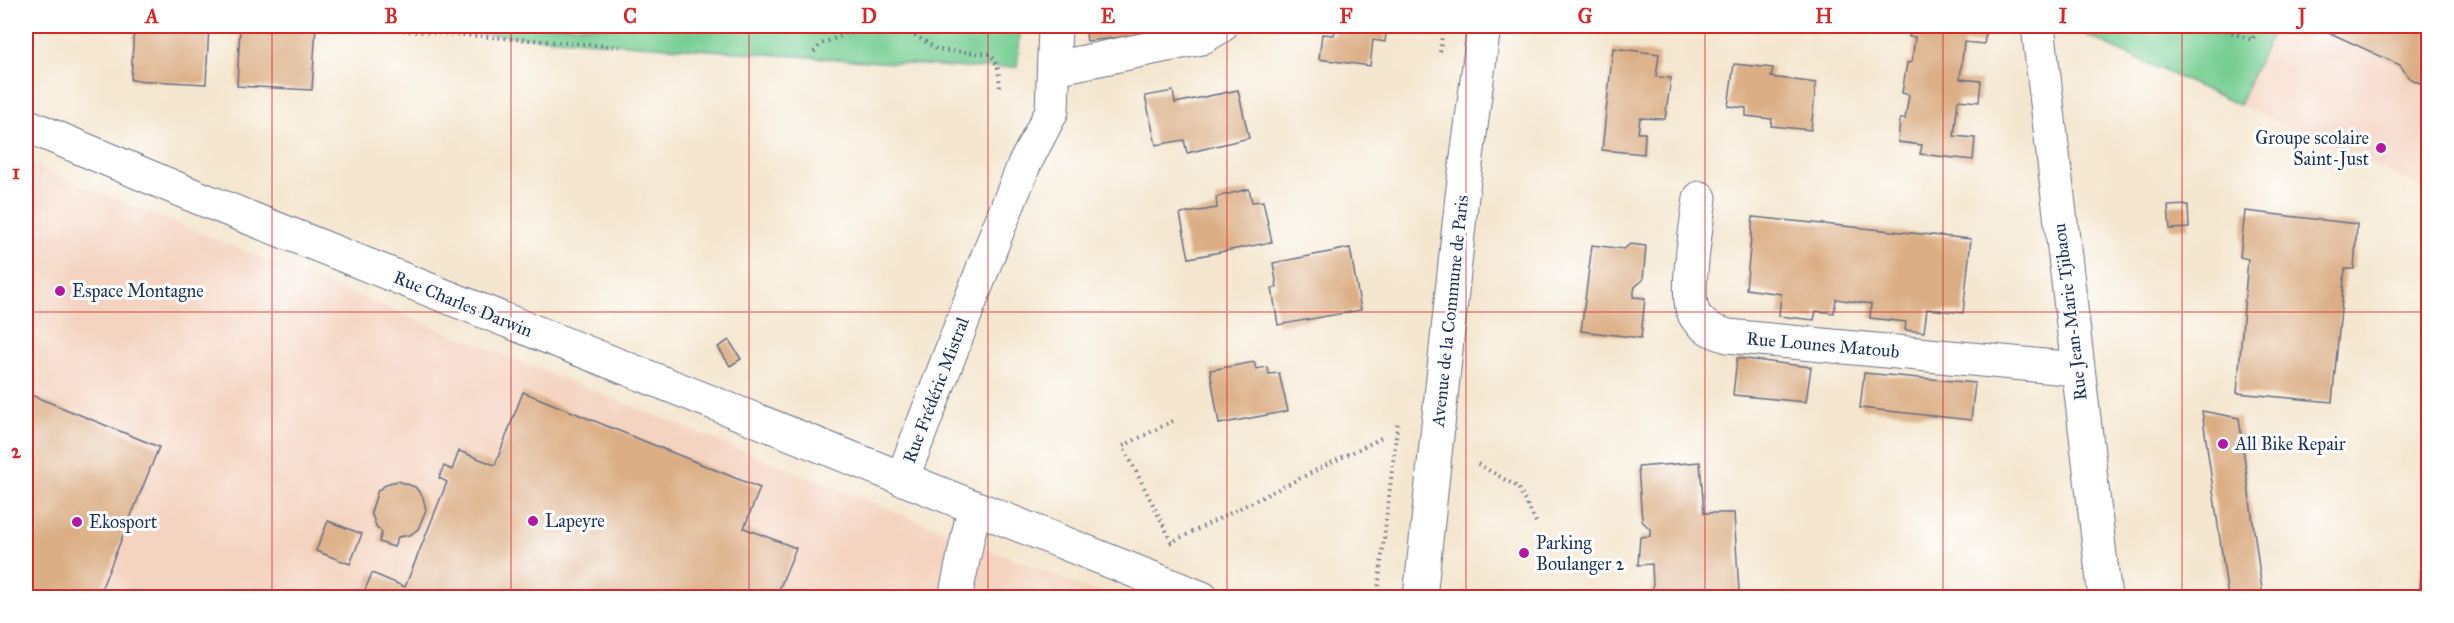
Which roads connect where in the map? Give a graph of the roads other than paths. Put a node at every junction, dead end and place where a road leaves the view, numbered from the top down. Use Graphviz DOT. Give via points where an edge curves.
graph roads {
  1 [pos="1055,26"];
  2 [pos="1221,26"];
  3 [pos="1484,26"];
  4 [pos="2038,26"];
  5 [pos="1055,68"];
  6 [pos="26,124"];
  7 [pos="1700,198"];
  8 [pos="2076,369"];
  9 [pos="902,479"];
  10 [pos="974,508"];
  11 [pos="955,597"];
  12 [pos="1202,597"];
  13 [pos="1420,597"];
  14 [pos="2105,597"];
  1 -- 5 [label="street, Rue Frédéric Mistral"];
  2 -- 5 [label="street" via="1201,38"];
  3 -- 13 [label="street, Avenue de la Commune de Paris" via="1462,195"];
  4 -- 8 [label="street, Rue Jean-Marie Tjibaou"];
  5 -- 9 [label="street, Rue Frédéric Mistral" via="1052,111 1007,206"];
  6 -- 9 [label="street, Rue Charles Darwin" via="197,198"];
  7 -- 8 [label="street, Rue Lounes Matoub" via="1690,297 1694,314 1708,330 1728,336"];
  8 -- 14 [label="street, Rue Jean-Marie Tjibaou"];
  9 -- 10 [label="street, Rue Frédéric Mistral"];
  10 -- 11 [label="street"];
  10 -- 12 [label="street, Rue Frédéric Mistral"];
}
